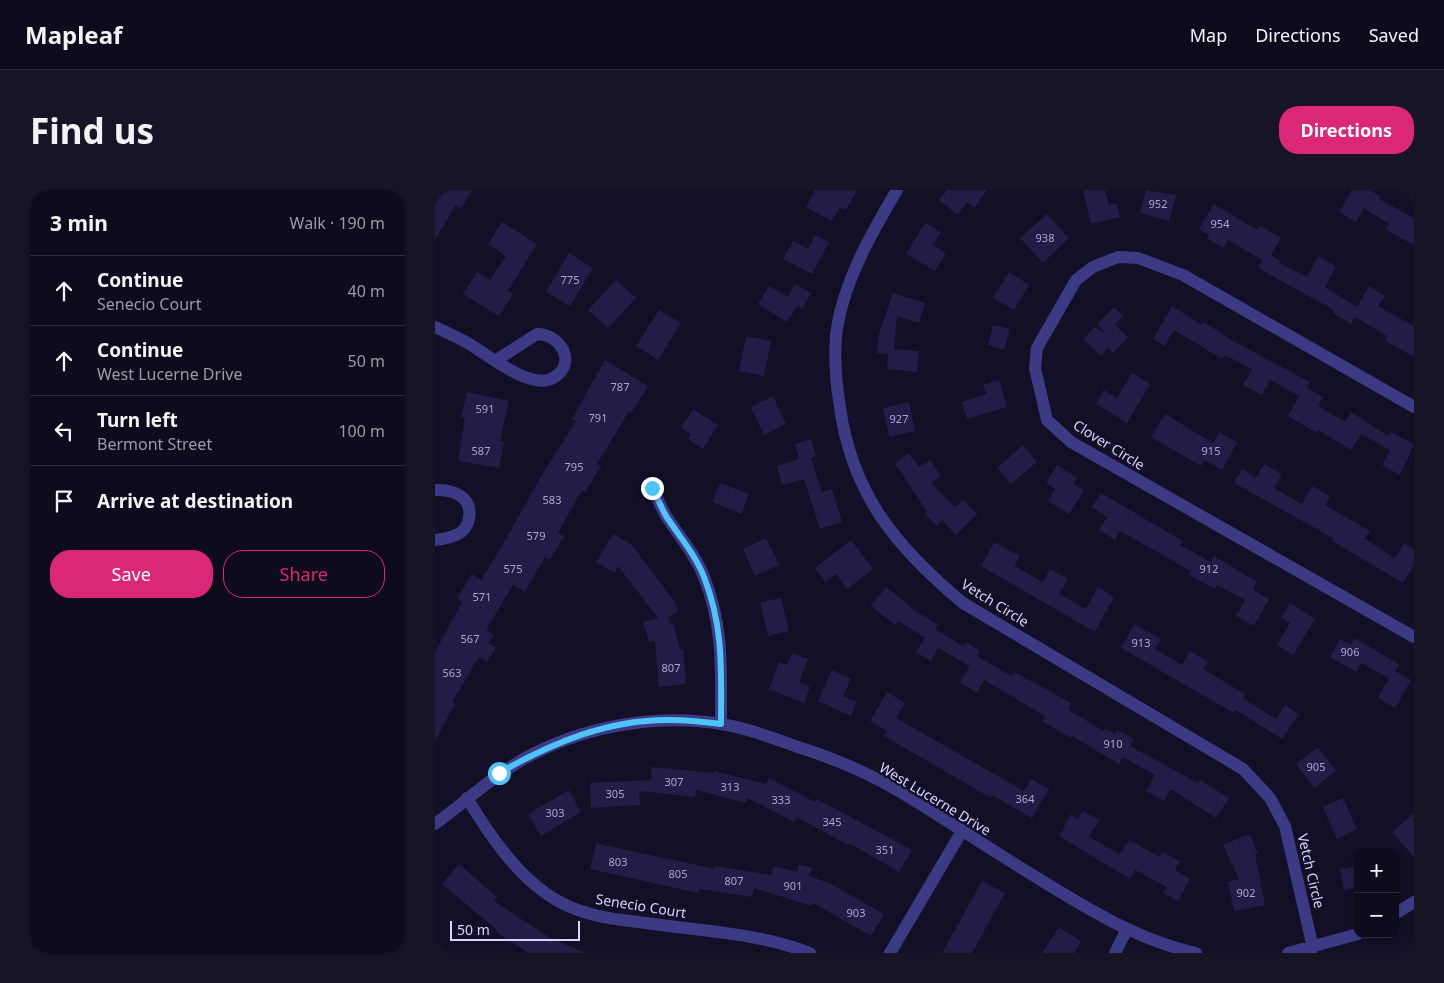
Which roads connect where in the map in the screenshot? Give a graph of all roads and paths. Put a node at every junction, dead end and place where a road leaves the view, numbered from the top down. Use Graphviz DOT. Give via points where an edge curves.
graph roads {
  1 [pos="897,190"];
  2 [pos="435,329"];
  3 [pos="495,360"];
  4 [pos="1414,407"];
  5 [pos="652,488"];
  6 [pos="435,490"];
  7 [pos="435,540"];
  8 [pos="1414,637"];
  9 [pos="721,724"];
  10 [pos="467,798"];
  11 [pos="435,824"];
  12 [pos="962,831"];
  13 [pos="1414,902"];
  14 [pos="1399,911"];
  15 [pos="1127,929"];
  16 [pos="1354,935"];
  17 [pos="1313,948"];
  18 [pos="810,953"];
  19 [pos="890,953"];
  20 [pos="1115,953"];
  21 [pos="1196,953"];
  22 [pos="1288,953"];
  1 -- 17 [label="street, Vetch Circle" via="872,232 848,289 837,334 835,374 843,430 855,470 870,501 892,534 925,571 963,603 1243,769 1270,798 1285,826"];
  2 -- 3 [label="street" via="467,342"];
  3 -- 3 [label="street" via="537,334 553,338 562,346 565,356 562,369 549,379 510,371"];
  4 -- 8 [label="street, Clover Circle" via="1183,275 1138,258 1113,259 1093,267 1076,280 1037,348 1035,368 1047,420 1071,442"];
  5 -- 9 [label="street" via="704,577 719,624 722,647"];
  6 -- 7 [label="street" via="458,494 465,500 470,515 463,531"];
  9 -- 10 [label="street, West Lucerne Drive" via="670,720 625,724 583,733 535,753 499,773"];
  9 -- 12 [label="street, West Lucerne Drive" via="829,757 898,790"];
  10 -- 11 [label="street"];
  10 -- 18 [label="street, Senecio Court" via="490,836 535,884 577,910 612,919 772,940"];
  12 -- 15 [label="street, West Lucerne Drive"];
  12 -- 19 [label="street"];
  13 -- 14 [label="street"];
  15 -- 20 [label="street"];
  15 -- 21 [label="street, West Lucerne Drive"];
  16 -- 17 [label="street"];
  17 -- 22 [label="street"];
}
